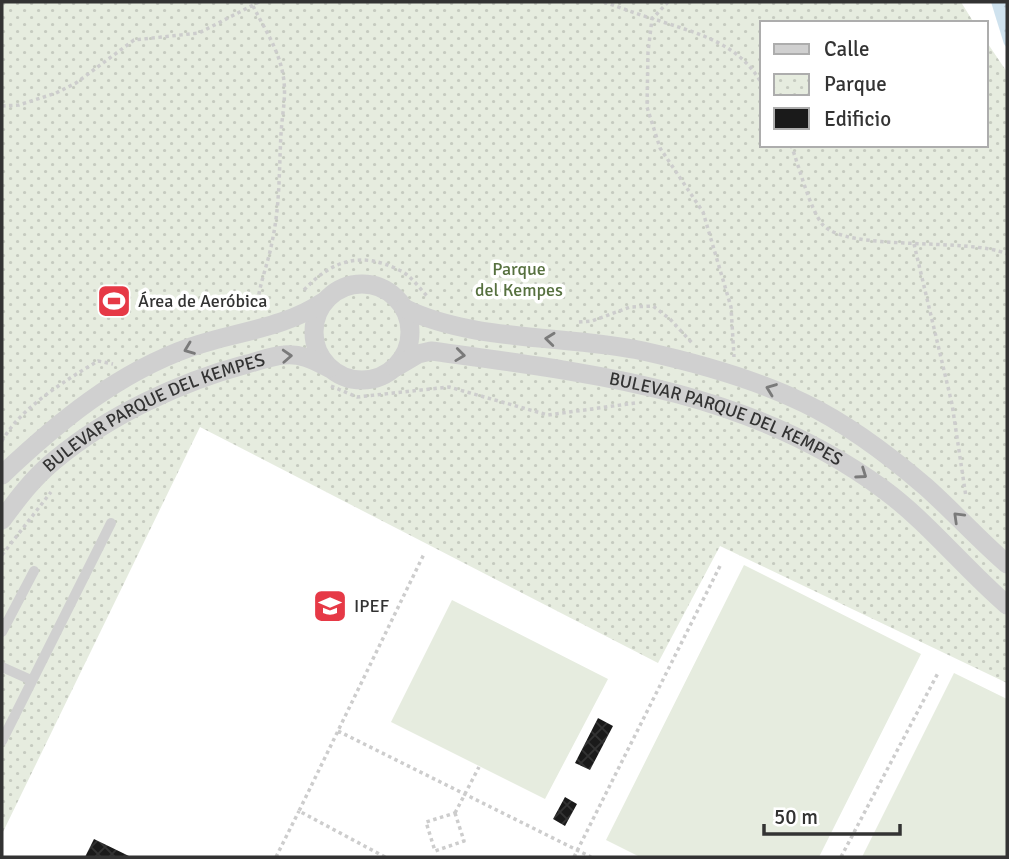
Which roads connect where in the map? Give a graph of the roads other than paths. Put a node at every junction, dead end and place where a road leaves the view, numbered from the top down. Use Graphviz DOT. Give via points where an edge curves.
graph roads {
  1 [pos="323,302"];
  2 [pos="404,308"];
  3 [pos="396,367"];
  4 [pos="325,375"];
  5 [pos="2,475"];
  6 [pos="2,520"];
  7 [pos="111,523"];
  8 [pos="1007,564"];
  9 [pos="34,572"];
  10 [pos="1007,605"];
  11 [pos="2,632"];
  12 [pos="2,667"];
  13 [pos="31,680"];
  14 [pos="2,741"];
  1 -- 2 [label="street" via="334,291 365,283 394,295"];
  1 -- 4 [label="street" via="314,322 314,344"];
  1 -- 5 [label="street, BULEVAR PARQUE DEL KEMPES, one-way" via="300,316 189,348 114,384 44,435"];
  2 -- 3 [label="street" via="410,339"];
  8 -- 2 [label="street, BULEVAR PARQUE DEL KEMPES, one-way" via="892,459 806,404 777,391 643,351 472,328"];
  3 -- 4 [label="street" via="370,380"];
  3 -- 10 [label="street, BULEVAR PARQUE DEL KEMPES, one-way" via="431,351 561,368 722,405 792,434 874,482"];
  6 -- 4 [label="street, BULEVAR PARQUE DEL KEMPES, one-way" via="57,458 115,419 163,395 215,373 283,355 303,356"];
  7 -- 13 [label="lane"];
  9 -- 11 [label="lane"];
  12 -- 13 [label="lane"];
  13 -- 14 [label="lane"];
}
